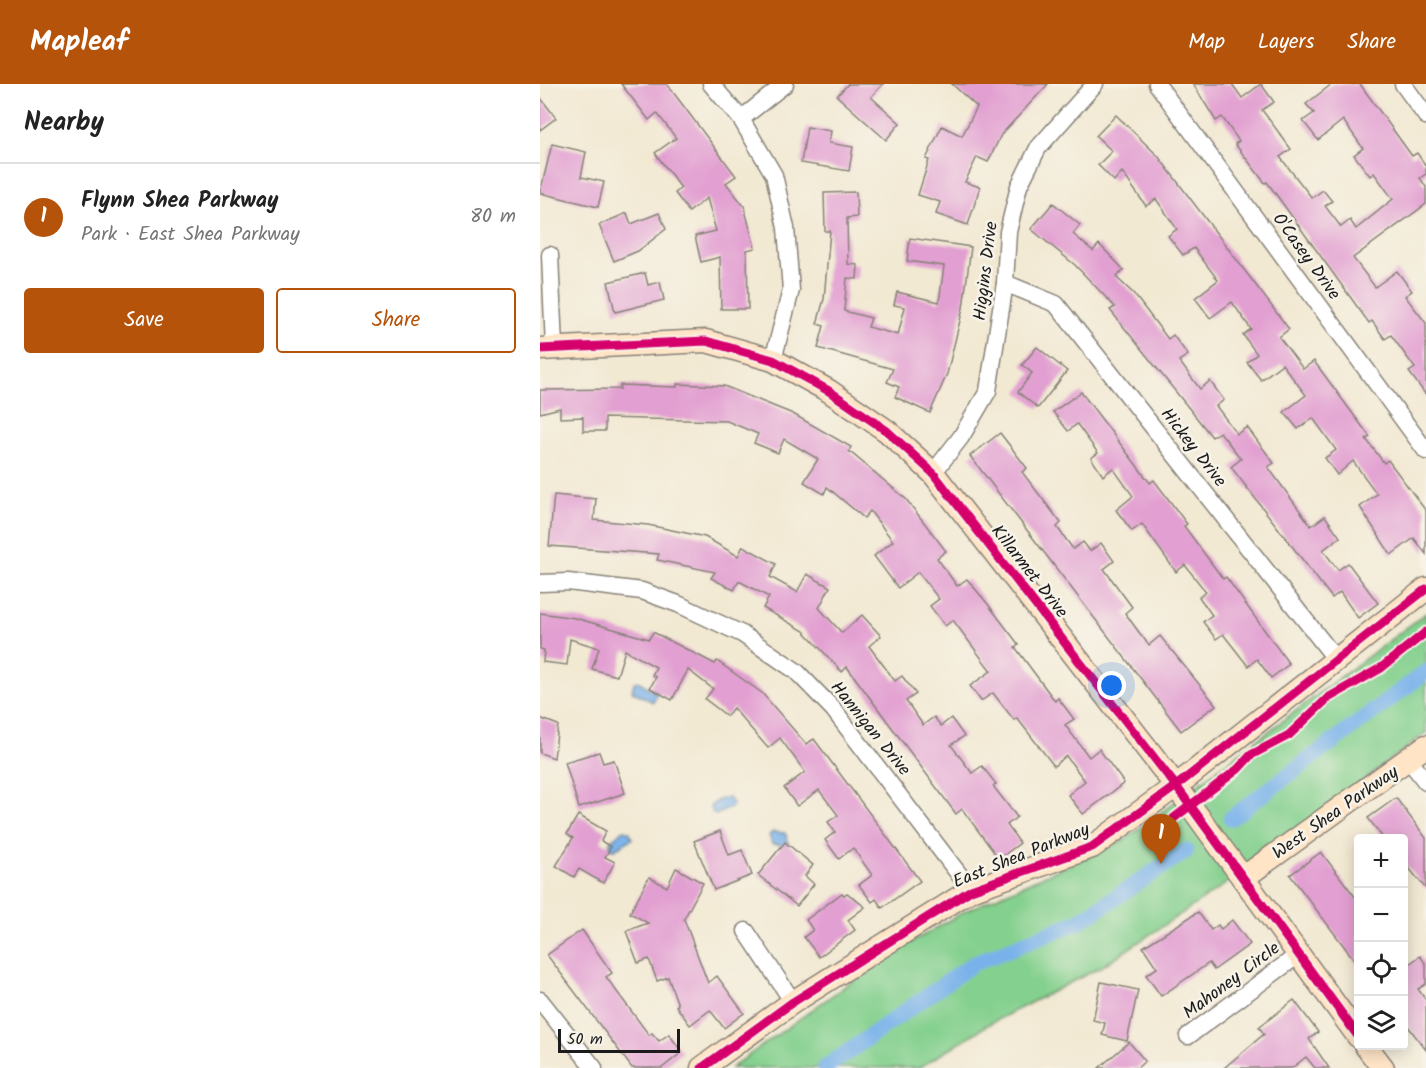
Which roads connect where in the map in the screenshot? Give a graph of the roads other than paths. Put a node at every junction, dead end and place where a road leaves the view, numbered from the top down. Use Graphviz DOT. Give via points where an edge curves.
graph roads {
  1 [pos="711,84"];
  2 [pos="785,84"];
  3 [pos="1095,84"];
  4 [pos="1157,84"];
  5 [pos="1402,84"];
  6 [pos="1426,116"];
  7 [pos="741,118"];
  8 [pos="550,255"];
  9 [pos="1005,283"];
  10 [pos="547,348"];
  11 [pos="773,360"];
  12 [pos="1426,451"];
  13 [pos="933,472"];
  14 [pos="540,583"];
  15 [pos="1426,589"];
  16 [pos="1335,658"];
  17 [pos="1418,753"];
  18 [pos="1426,782"];
  19 [pos="1176,786"];
  20 [pos="1243,878"];
  21 [pos="971,890"];
  22 [pos="746,931"];
  23 [pos="1298,955"];
  24 [pos="540,999"];
  25 [pos="793,1002"];
  26 [pos="1354,1028"];
  27 [pos="1188,1036"];
  28 [pos="1369,1050"];
  29 [pos="594,1068"];
  30 [pos="702,1068"];
  31 [pos="1383,1068"];
  1 -- 7 [label="street"];
  2 -- 7 [label="street"];
  3 -- 9 [label="street, Higgins Drive" via="1038,148 1019,186 1008,232"];
  4 -- 12 [label="street, O'Casey Drive"];
  5 -- 6 [label="street"];
  7 -- 11 [label="street" via="774,175 786,228 790,290"];
  8 -- 10 [label="street"];
  9 -- 13 [label="street, Higgins Drive" via="988,391 961,437"];
  9 -- 16 [label="street, Hickey Drive" via="1056,304"];
  10 -- 11 [label="street, Killarmet Drive" via="706,341"];
  11 -- 13 [label="street, Killarmet Drive" via="829,391 887,431"];
  13 -- 19 [label="street, Killarmet Drive"];
  14 -- 21 [label="street, Hannigan Drive" via="568,582 651,594 742,634 796,671 833,709"];
  15 -- 16 [label="street, East Shea Parkway"];
  16 -- 19 [label="street, East Shea Parkway"];
  17 -- 18 [label="street"];
  17 -- 20 [label="street, West Shea Parkway"];
  19 -- 20 [label="street, Killarmet Drive"];
  19 -- 21 [label="street, East Shea Parkway" via="1092,847"];
  20 -- 23 [label="street, Killarmet Drive"];
  21 -- 25 [label="street, East Shea Parkway"];
  22 -- 25 [label="street"];
  23 -- 26 [label="street, Killarmet Drive"];
  23 -- 27 [label="street, Mahoney Circle"];
  24 -- 29 [label="street"];
  25 -- 30 [label="street, East Shea Parkway"];
  28 -- 31 [label="street"];
}
